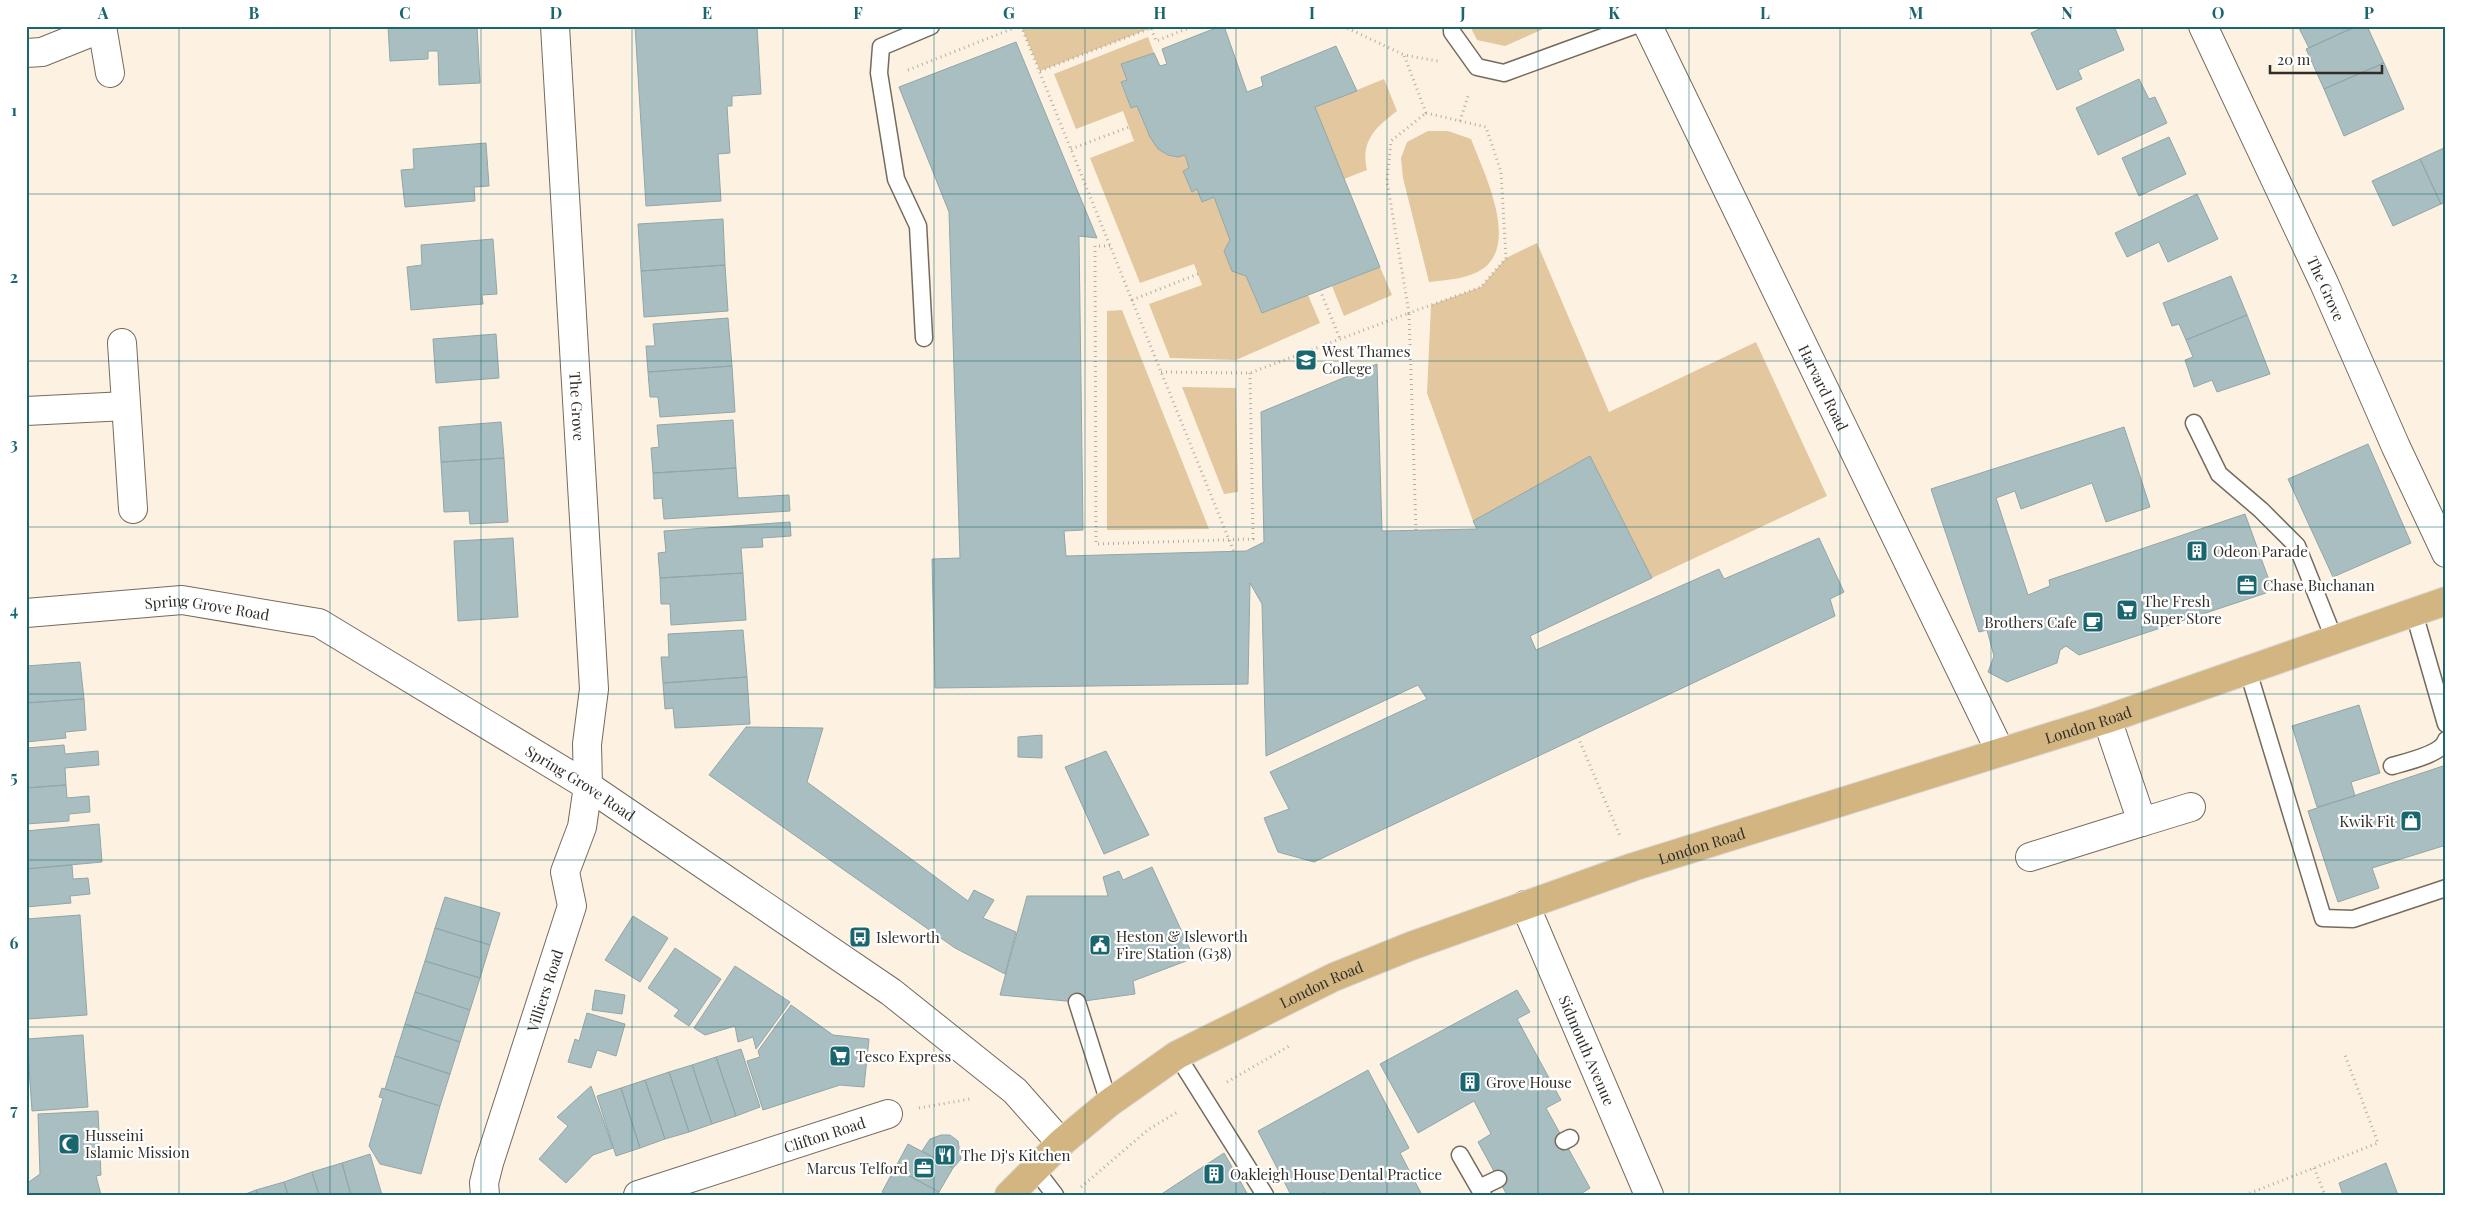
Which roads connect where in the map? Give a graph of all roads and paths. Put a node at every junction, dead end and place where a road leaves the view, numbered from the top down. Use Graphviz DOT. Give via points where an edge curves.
graph roads {
  1 [pos="555,26"];
  2 [pos="931,26"];
  3 [pos="1020,26"];
  4 [pos="1194,26"];
  5 [pos="1343,26"];
  6 [pos="1452,26"];
  7 [pos="1633,26"];
  8 [pos="1648,26"];
  9 [pos="2203,26"];
  10 [pos="102,27"];
  11 [pos="26,53"];
  12 [pos="1404,55"];
  13 [pos="1477,67"];
  14 [pos="905,71"];
  15 [pos="1040,71"];
  16 [pos="110,73"];
  17 [pos="1426,113"];
  18 [pos="1129,127"];
  19 [pos="1071,149"];
  20 [pos="1110,246"];
  21 [pos="1198,274"];
  22 [pos="1320,290"];
  23 [pos="1132,300"];
  24 [pos="1409,313"];
  25 [pos="924,338"];
  26 [pos="1340,339"];
  27 [pos="122,343"];
  28 [pos="1161,372"];
  29 [pos="1250,374"];
  30 [pos="126,406"];
  31 [pos="26,411"];
  32 [pos="2194,423"];
  33 [pos="133,509"];
  34 [pos="1416,531"];
  35 [pos="1230,541"];
  36 [pos="1234,552"];
  37 [pos="2446,553"];
  38 [pos="2446,601"];
  39 [pos="26,613"];
  40 [pos="2414,613"];
  41 [pos="2335,641"];
  42 [pos="2248,671"];
  43 [pos="2108,719"];
  44 [pos="2446,724"];
  45 [pos="1578,737"];
  46 [pos="2446,740"];
  47 [pos="2000,751"];
  48 [pos="2392,766"];
  49 [pos="588,786"];
  50 [pos="2191,807"];
  51 [pos="2142,822"];
  52 [pos="2030,857"];
  53 [pos="1633,867"];
  54 [pos="2446,888"];
  55 [pos="1525,904"];
  56 [pos="1077,1002"];
  57 [pos="1177,1055"];
  58 [pos="2345,1055"];
  59 [pos="1015,1091"];
  60 [pos="1109,1103"];
  61 [pos="888,1114"];
  62 [pos="1061,1143"];
  63 [pos="1460,1155"];
  64 [pos="2314,1168"];
  65 [pos="1035,1169"];
  66 [pos="1498,1179"];
  67 [pos="678,1188"];
  68 [pos="1481,1191"];
  69 [pos="485,1195"];
  70 [pos="638,1195"];
  71 [pos="1009,1195"];
  72 [pos="1055,1195"];
  73 [pos="1265,1195"];
  74 [pos="1650,1195"];
  75 [pos="2246,1195"];
  76 [pos="2325,1195"];
  1 -- 49 [label="street, The Grove" via="594,689 587,744"];
  2 -- 25 [label="lane" via="881,47 879,73 896,180 918,226"];
  3 -- 14 [label="path"];
  3 -- 15 [label="path"];
  4 -- 15 [label="path" via="1156,41 1151,28"];
  5 -- 12 [label="path"];
  6 -- 13 [label="lane" via="1452,32"];
  7 -- 13 [label="lane" via="1504,73"];
  8 -- 47 [label="street, Harvard Road"];
  9 -- 37 [label="street, The Grove" via="2324,282"];
  10 -- 11 [label="street" via="42,52"];
  10 -- 16 [label="street"];
  12 -- 13 [label="path"];
  12 -- 17 [label="path"];
  15 -- 19 [label="path"];
  17 -- 24 [label="path" via="1391,141 1387,181"];
  17 -- 24 [label="path" via="1486,127 1501,172 1506,258 1481,287"];
  18 -- 19 [label="path"];
  19 -- 20 [label="path"];
  20 -- 23 [label="path"];
  20 -- 35 [label="path" via="1095,246 1096,544"];
  21 -- 23 [label="path"];
  22 -- 26 [label="path"];
  23 -- 28 [label="path"];
  24 -- 26 [label="path"];
  24 -- 34 [label="path"];
  26 -- 29 [label="path"];
  27 -- 30 [label="street"];
  28 -- 29 [label="path"];
  28 -- 35 [label="path"];
  29 -- 35 [label="path" via="1253,539"];
  30 -- 31 [label="street"];
  30 -- 33 [label="street"];
  32 -- 41 [label="lane" via="2219,474 2297,546"];
  35 -- 36 [label="path"];
  38 -- 40 [label="main road, London Road"];
  39 -- 49 [label="street, Spring Grove Road" via="182,600 318,623"];
  40 -- 41 [label="main road, London Road"];
  40 -- 44 [label="lane"];
  41 -- 42 [label="main road, London Road"];
  42 -- 43 [label="main road, London Road"];
  42 -- 54 [label="lane" via="2323,918 2354,918"];
  43 -- 47 [label="main road, London Road"];
  43 -- 51 [label="street"];
  45 -- 53 [label="path"];
  46 -- 48 [label="lane" via="2438,751"];
  47 -- 53 [label="main road, London Road"];
  49 -- 59 [label="street, Spring Grove Road" via="890,992"];
  49 -- 69 [label="street, Villiers Road" via="582,827 565,872 572,906 488,1162"];
  50 -- 51 [label="street"];
  51 -- 52 [label="street"];
  53 -- 55 [label="main road, London Road"];
  55 -- 57 [label="main road, London Road" via="1334,977"];
  55 -- 74 [label="street, Sidmouth Avenue"];
  56 -- 60 [label="lane"];
  57 -- 60 [label="main road, London Road"];
  57 -- 73 [label="lane"];
  58 -- 64 [label="path" via="2378,1143"];
  59 -- 61 [label="path"];
  59 -- 62 [label="street, Spring Grove Road"];
  60 -- 62 [label="main road, London Road"];
  61 -- 67 [label="street, Clifton Road"];
  62 -- 65 [label="main road, London Road"];
  63 -- 68 [label="lane"];
  64 -- 75 [label="path"];
  64 -- 76 [label="path"];
  65 -- 71 [label="main road, London Road"];
  65 -- 72 [label="lane"];
  66 -- 68 [label="lane"];
  67 -- 70 [label="street, Clifton Road"];
}
